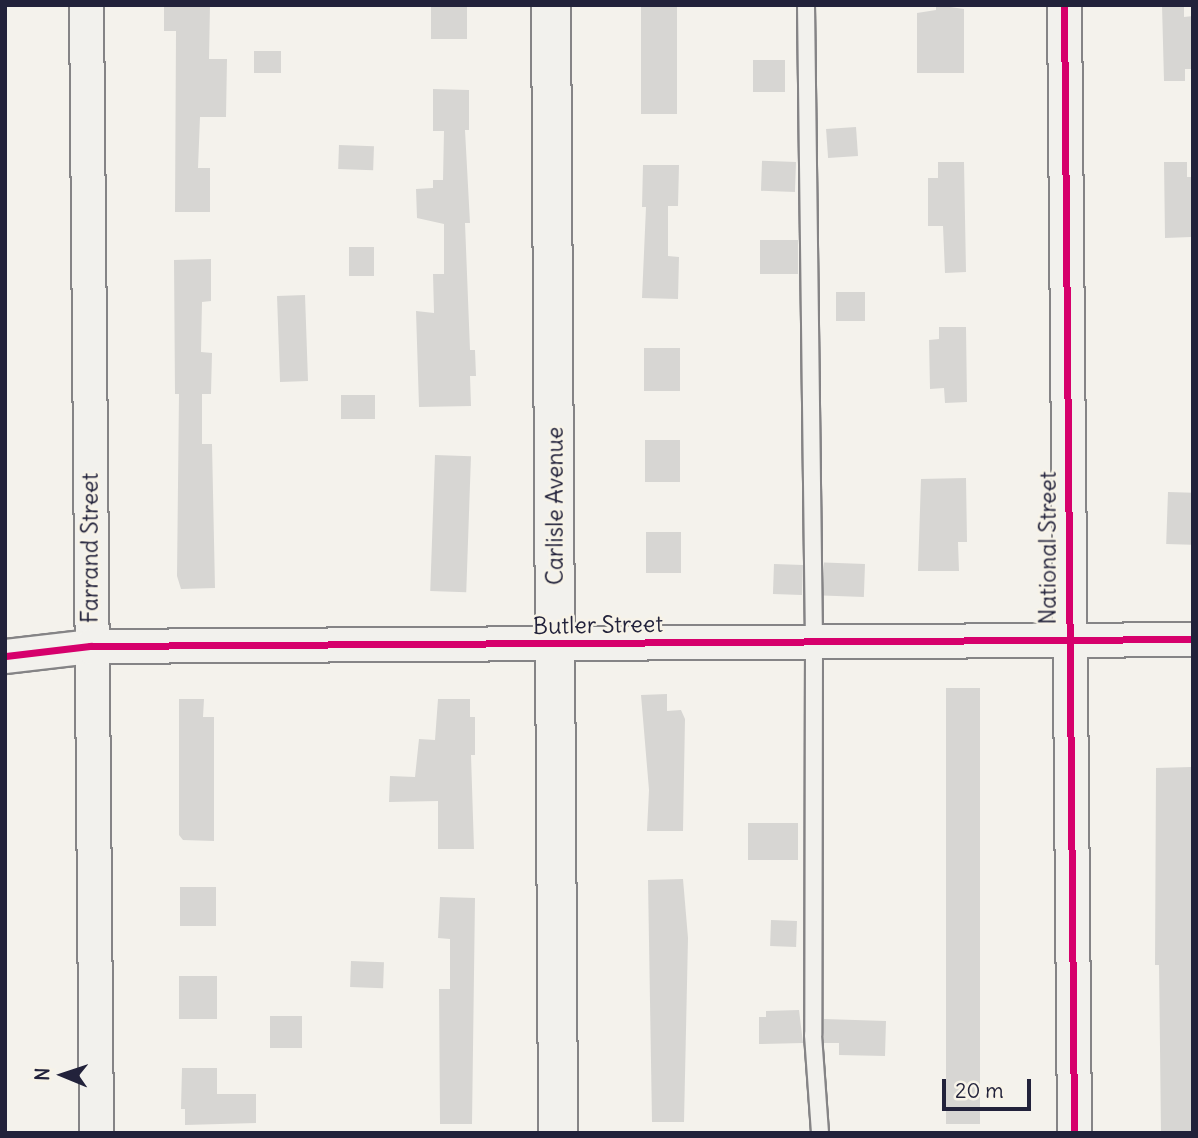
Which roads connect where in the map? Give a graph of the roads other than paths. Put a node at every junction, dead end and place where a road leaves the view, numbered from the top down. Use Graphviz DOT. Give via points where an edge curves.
graph roads {
  1 [pos="86,5"];
  2 [pos="551,5"];
  3 [pos="806,5"];
  4 [pos="1064,5"];
  5 [pos="1193,639"];
  6 [pos="1067,640"];
  7 [pos="814,642"];
  8 [pos="556,645"];
  9 [pos="90,646"];
  10 [pos="5,656"];
  11 [pos="96,1133"];
  12 [pos="558,1133"];
  13 [pos="820,1133"];
  14 [pos="1074,1133"];
  1 -- 9 [label="street, Farrand Street"];
  2 -- 8 [label="street, Carlisle Avenue"];
  3 -- 7 [label="lane"];
  4 -- 6 [label="street, National Street"];
  5 -- 6 [label="street, Butler Street"];
  6 -- 7 [label="street, Butler Street"];
  6 -- 14 [label="street, National Street"];
  7 -- 8 [label="street, Butler Street"];
  7 -- 13 [label="lane" via="813,1035"];
  8 -- 9 [label="street, Butler Street"];
  8 -- 12 [label="street, Carlisle Avenue"];
  9 -- 10 [label="street, Butler Street"];
  9 -- 11 [label="street, Farrand Street"];
}
